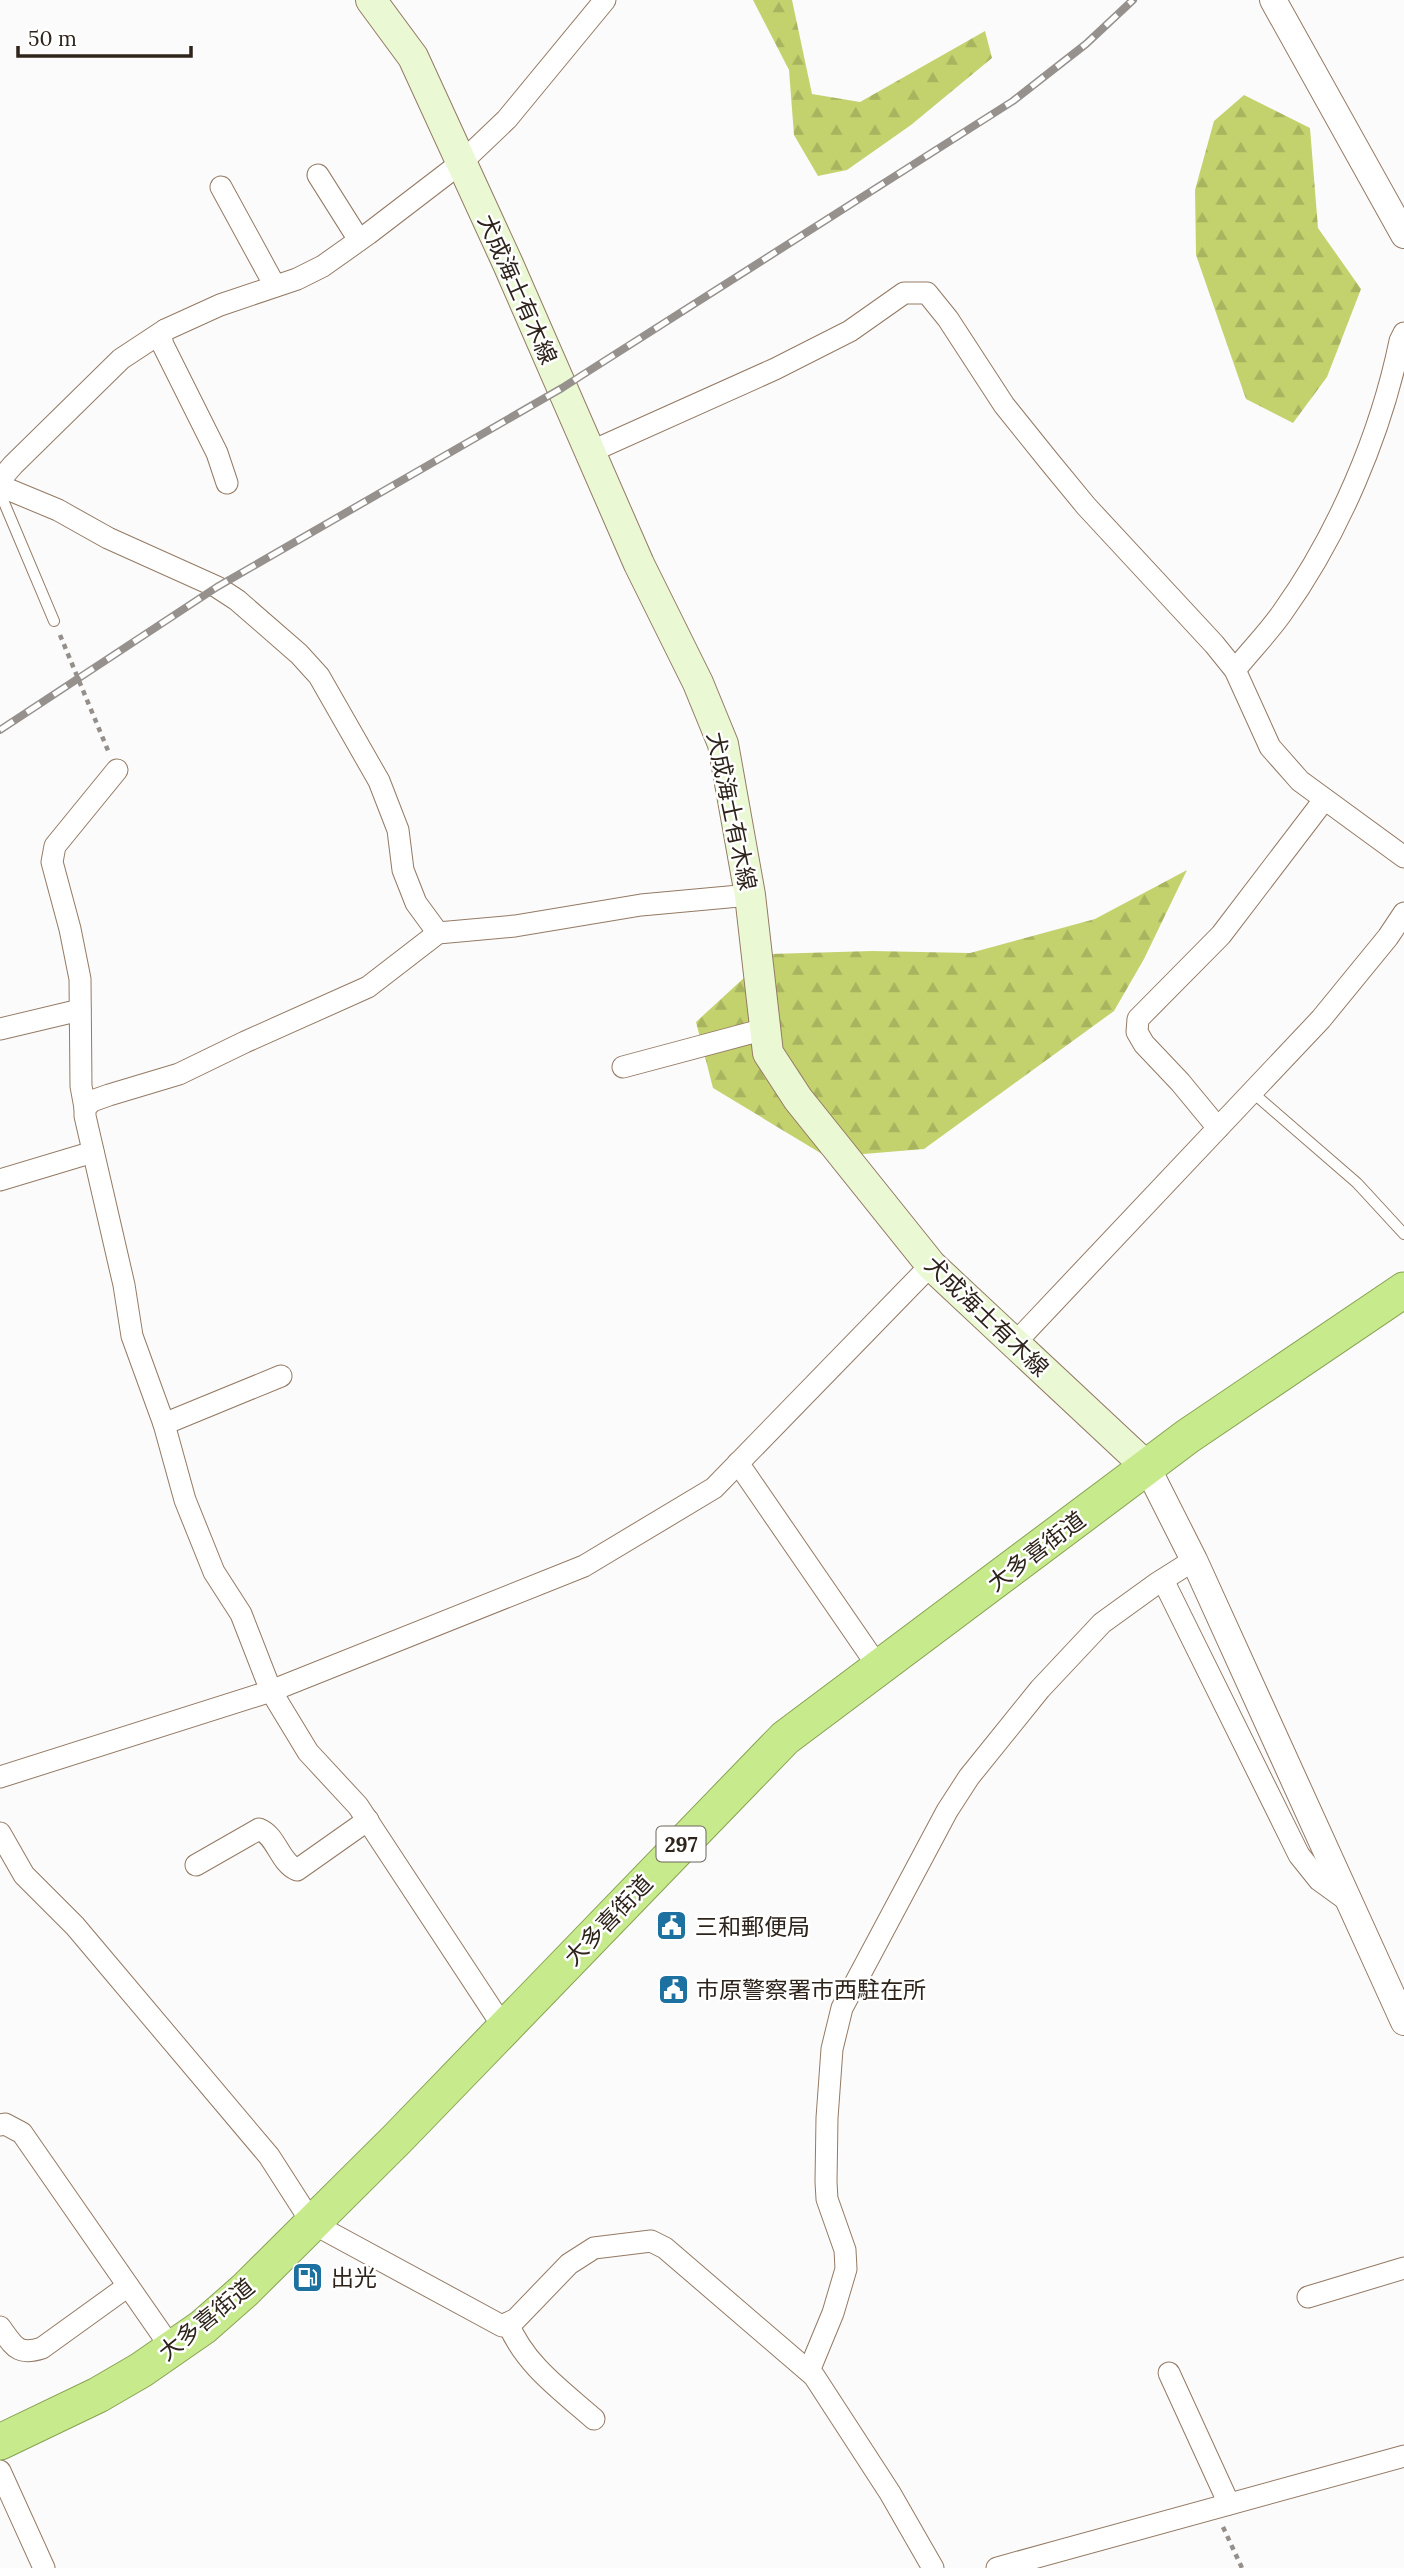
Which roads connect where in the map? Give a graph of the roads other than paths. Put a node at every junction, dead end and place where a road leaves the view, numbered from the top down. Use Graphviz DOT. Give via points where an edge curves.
graph roads {
  1 [pos="371,0"];
  2 [pos="605,0"];
  3 [pos="1273,0"];
  4 [pos="462,162"];
  5 [pos="318,175"];
  6 [pos="221,187"];
  7 [pos="1404,235"];
  8 [pos="359,240"];
  9 [pos="275,286"];
  10 [pos="165,330"];
  11 [pos="1404,333"];
  12 [pos="590,452"];
  13 [pos="0,480"];
  14 [pos="227,483"];
  15 [pos="0,486"];
  16 [pos="0,493"];
  17 [pos="54,621"];
  18 [pos="1235,670"];
  19 [pos="117,770"];
  20 [pos="1324,800"];
  21 [pos="1404,857"];
  22 [pos="750,895"];
  23 [pos="1404,913"];
  24 [pos="438,933"];
  25 [pos="80,1010"];
  26 [pos="0,1029"];
  27 [pos="765,1030"];
  28 [pos="623,1067"];
  29 [pos="1252,1093"];
  30 [pos="85,1108"];
  31 [pos="1218,1128"];
  32 [pos="93,1152"];
  33 [pos="0,1180"];
  34 [pos="1404,1234"];
  35 [pos="931,1265"];
  36 [pos="1404,1290"];
  37 [pos="1014,1344"];
  38 [pos="281,1376"];
  39 [pos="164,1423"];
  40 [pos="738,1463"];
  41 [pos="1147,1467"];
  42 [pos="1194,1560"];
  43 [pos="1163,1580"];
  44 [pos="879,1668"];
  45 [pos="271,1691"];
  46 [pos="0,1777"];
  47 [pos="368,1820"];
  48 [pos="0,1833"];
  49 [pos="196,1865"];
  50 [pos="0,1868"];
  51 [pos="24,1875"];
  52 [pos="1348,1900"];
  53 [pos="1404,2022"];
  54 [pos="504,2028"];
  55 [pos="0,2125"];
  56 [pos="312,2223"];
  57 [pos="1404,2268"];
  58 [pos="128,2286"];
  59 [pos="1308,2297"];
  60 [pos="508,2323"];
  61 [pos="0,2327"];
  62 [pos="172,2349"];
  63 [pos="808,2371"];
  64 [pos="1169,2373"];
  65 [pos="594,2419"];
  66 [pos="0,2442"];
  67 [pos="1404,2456"];
  68 [pos="0,2471"];
  69 [pos="1222,2506"];
  70 [pos="44,2568"];
  71 [pos="933,2568"];
  72 [pos="997,2568"];
  1 -- 4 [label="main road, 犬成海士有木線" via="413,57"];
  2 -- 4 [label="street" via="507,119"];
  3 -- 7 [label="street"];
  4 -- 8 [label="street"];
  4 -- 12 [label="main road, 犬成海士有木線"];
  5 -- 8 [label="street"];
  6 -- 9 [label="street"];
  8 -- 9 [label="street" via="323,266"];
  9 -- 10 [label="street"];
  10 -- 13 [label="street" via="121,359"];
  10 -- 14 [label="street" via="163,345 217,453"];
  11 -- 18 [label="street" via="1390,390 1342,513 1282,613"];
  12 -- 18 [label="street" via="775,369 850,331 904,293 927,293 1004,405 1049,461"];
  12 -- 22 [label="main road, 犬成海士有木線" via="723,744"];
  15 -- 24 [label="street" via="217,587 299,654 318,676 379,780 397,830 403,870 416,903"];
  16 -- 17 [label="lane"];
  18 -- 20 [label="street" via="1270,747"];
  19 -- 25 [label="street" via="55,846 52,862 78,967"];
  20 -- 21 [label="street"];
  20 -- 31 [label="street" via="1221,934 1138,1018 1137,1032 1144,1044"];
  22 -- 24 [label="street"];
  22 -- 27 [label="main road, 犬成海士有木線"];
  23 -- 29 [label="street" via="1321,1019"];
  24 -- 30 [label="street" via="368,988 179,1074 92,1101"];
  25 -- 26 [label="street"];
  25 -- 30 [label="street"];
  27 -- 28 [label="street"];
  27 -- 35 [label="main road, 犬成海士有木線" via="768,1053 797,1099"];
  29 -- 31 [label="street"];
  29 -- 34 [label="lane" via="1357,1183"];
  30 -- 32 [label="street"];
  31 -- 37 [label="street"];
  32 -- 33 [label="street"];
  32 -- 39 [label="street" via="132,1336"];
  35 -- 37 [label="main road, 犬成海士有木線"];
  35 -- 40 [label="street"];
  36 -- 41 [label="highway, 大多喜街道 / 297"];
  37 -- 41 [label="main road, 犬成海士有木線"];
  38 -- 39 [label="street"];
  39 -- 45 [label="street" via="185,1500 214,1572 241,1614"];
  40 -- 44 [label="street"];
  40 -- 45 [label="street" via="714,1488 584,1566"];
  41 -- 42 [label="street"];
  41 -- 44 [label="highway, 大多喜街道 / 297"];
  42 -- 43 [label="street"];
  42 -- 52 [label="street"];
  43 -- 52 [label="street" via="1299,1855 1319,1880"];
  43 -- 63 [label="street" via="1102,1623 1040,1689 969,1777 842,2008 832,2049 826,2182 846,2269"];
  44 -- 54 [label="highway, 大多喜街道 / 297" via="778,1744"];
  45 -- 46 [label="street"];
  45 -- 47 [label="street" via="308,1752"];
  47 -- 49 [label="street" via="297,1870 259,1829"];
  47 -- 54 [label="street"];
  48 -- 51 [label="street"];
  50 -- 51 [label="street"];
  51 -- 56 [label="street" via="75,1926 269,2156"];
  52 -- 53 [label="street"];
  54 -- 56 [label="highway, 大多喜街道 / 297"];
  55 -- 58 [label="street" via="22,2133"];
  56 -- 60 [label="street" via="502,2326"];
  56 -- 62 [label="highway, 大多喜街道 / 297" via="245,2290"];
  57 -- 59 [label="street"];
  58 -- 61 [label="street" via="42,2348 28,2353 15,2348"];
  58 -- 62 [label="street"];
  60 -- 63 [label="street" via="569,2264 594,2248 651,2242 665,2248"];
  60 -- 65 [label="street" via="528,2359"];
  62 -- 66 [label="highway, 大多喜街道 / 297" via="98,2395"];
  63 -- 71 [label="street" via="890,2493"];
  64 -- 69 [label="street"];
  67 -- 69 [label="street"];
  68 -- 70 [label="street"];
  69 -- 72 [label="street"];
}
